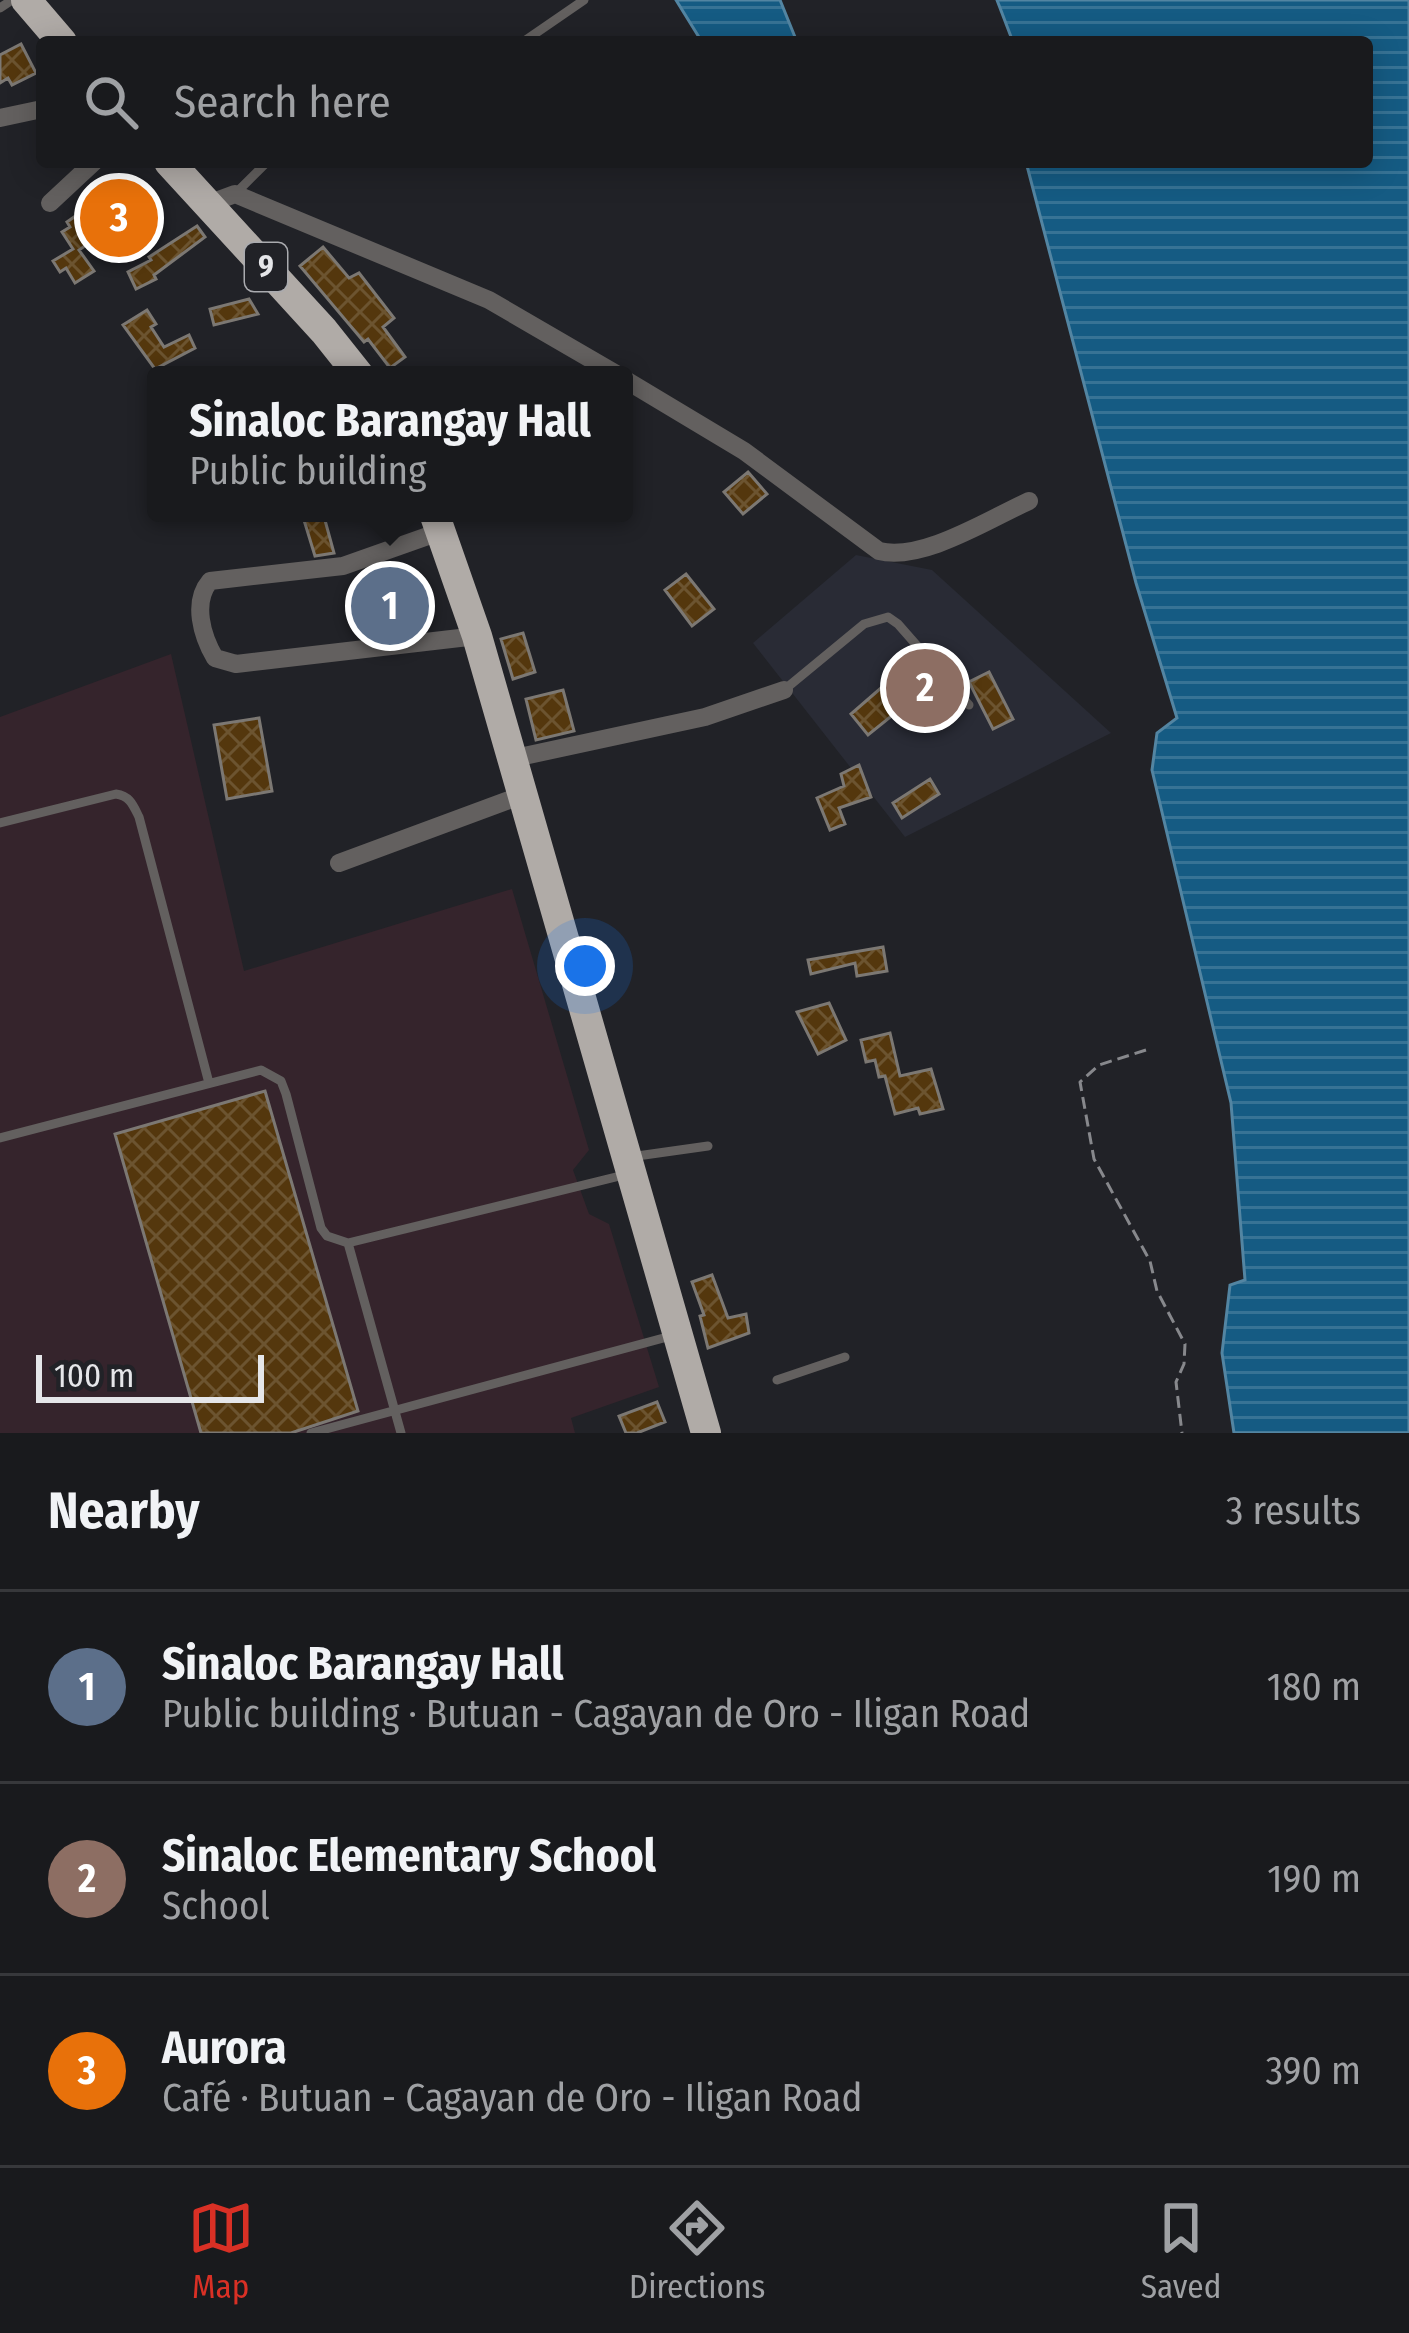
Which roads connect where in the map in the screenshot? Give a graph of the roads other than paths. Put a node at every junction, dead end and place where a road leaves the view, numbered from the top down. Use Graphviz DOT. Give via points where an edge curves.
graph roads {
  1 [pos="12,0"];
  2 [pos="26,0"];
  3 [pos="584,0"];
  4 [pos="0,8"];
  5 [pos="57,36"];
  6 [pos="532,36"];
  7 [pos="36,110"];
  8 [pos="0,118"];
  9 [pos="88,168"];
  10 [pos="178,168"];
  11 [pos="260,168"];
  12 [pos="222,199"];
  13 [pos="50,203"];
  14 [pos="352,366"];
  15 [pos="602,366"];
  16 [pos="633,384"];
  17 [pos="1030,501"];
  18 [pos="438,522"];
  19 [pos="477,636"];
  20 [pos="784,690"];
  21 [pos="969,705"];
  22 [pos="511,759"];
  23 [pos="520,796"];
  24 [pos="0,824"];
  25 [pos="339,863"];
  26 [pos="209,1083"];
  27 [pos="0,1138"];
  28 [pos="708,1147"];
  29 [pos="627,1166"];
  30 [pos="348,1243"];
  31 [pos="677,1335"];
  32 [pos="845,1357"];
  33 [pos="777,1380"];
  34 [pos="395,1410"];
  35 [pos="311,1433"];
  36 [pos="401,1433"];
  37 [pos="706,1433"];
  1 -- 4 [label="lane"];
  2 -- 5 [label="highway"];
  3 -- 6 [label="lane"];
  7 -- 8 [label="street"];
  9 -- 13 [label="street"];
  10 -- 12 [label="highway, 9"];
  11 -- 12 [label="lane"];
  12 -- 14 [label="highway, 9"];
  12 -- 15 [label="street" via="489,300"];
  16 -- 17 [label="street" via="744,451 879,551 917,551"];
  18 -- 19 [label="highway"];
  18 -- 19 [label="street" via="344,566 210,581 200,603 208,646 215,658 236,664"];
  19 -- 22 [label="highway"];
  20 -- 21 [label="lane" via="864,624 888,617"];
  20 -- 22 [label="street" via="705,717"];
  22 -- 23 [label="highway"];
  23 -- 25 [label="street"];
  23 -- 29 [label="highway"];
  24 -- 26 [label="lane" via="116,794 132,802"];
  26 -- 27 [label="lane"];
  26 -- 30 [label="lane" via="262,1070 280,1082 321,1228"];
  28 -- 29 [label="lane"];
  29 -- 30 [label="lane"];
  29 -- 31 [label="highway"];
  30 -- 34 [label="lane"];
  31 -- 34 [label="lane"];
  31 -- 37 [label="highway"];
  32 -- 33 [label="lane"];
  34 -- 35 [label="lane"];
  34 -- 36 [label="lane"];
}
